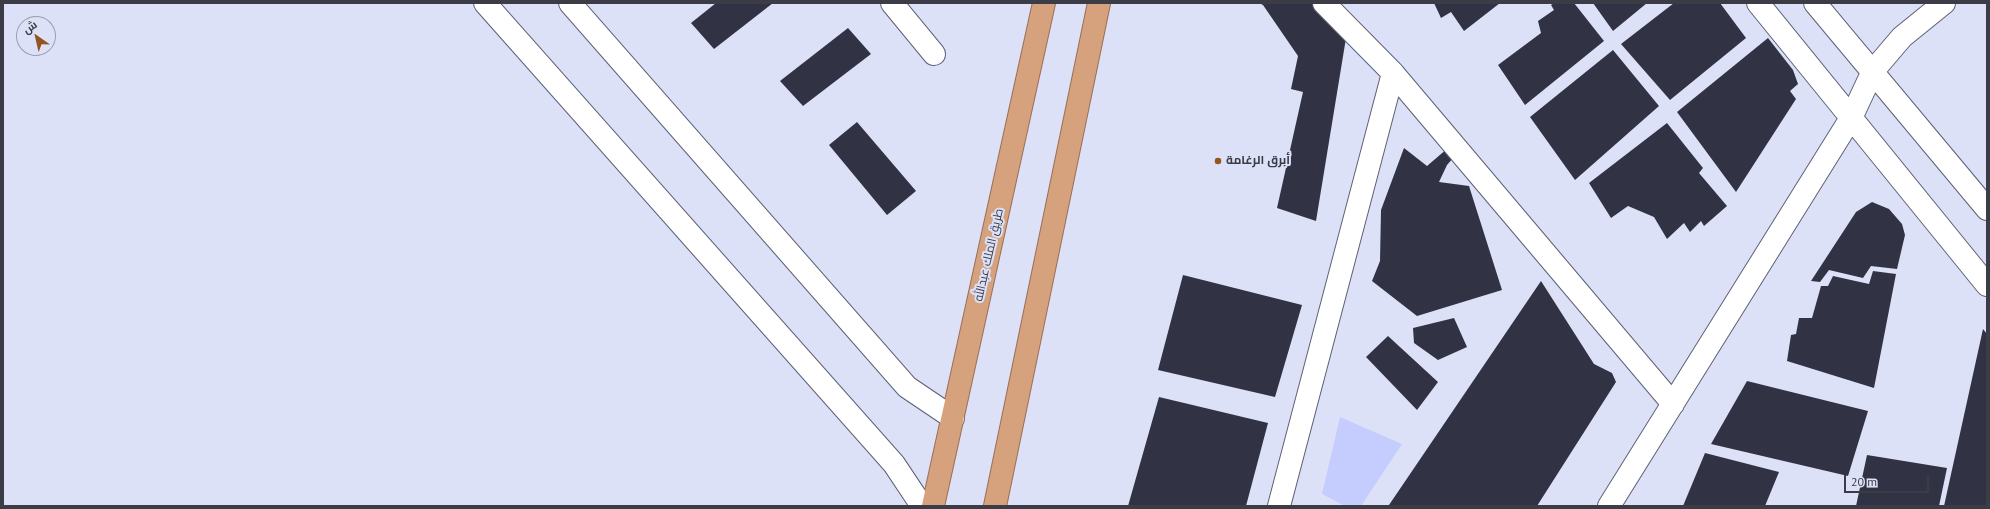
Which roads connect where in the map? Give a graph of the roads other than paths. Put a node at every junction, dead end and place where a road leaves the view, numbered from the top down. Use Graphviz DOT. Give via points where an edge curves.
graph roads {
  1 [pos="485,3"];
  2 [pos="570,3"];
  3 [pos="892,3"];
  4 [pos="1044,3"];
  5 [pos="1099,3"];
  6 [pos="1324,3"];
  7 [pos="1758,3"];
  8 [pos="1815,3"];
  9 [pos="1944,3"];
  10 [pos="934,54"];
  11 [pos="1873,71"];
  12 [pos="1393,73"];
  13 [pos="1851,118"];
  14 [pos="1987,209"];
  15 [pos="1987,285"];
  16 [pos="1673,404"];
  17 [pos="953,418"];
  18 [pos="922,506"];
  19 [pos="933,506"];
  20 [pos="995,506"];
  21 [pos="1279,506"];
  22 [pos="1609,506"];
  1 -- 18 [label="street" via="888,458"];
  2 -- 17 [label="street" via="907,387"];
  3 -- 10 [label="street"];
  4 -- 17 [label="highway, طريق الملك عبدالله"];
  5 -- 20 [label="highway"];
  6 -- 12 [label="street"];
  7 -- 13 [label="street"];
  8 -- 11 [label="street"];
  9 -- 11 [label="street" via="1902,37"];
  11 -- 13 [label="street"];
  11 -- 14 [label="street"];
  12 -- 16 [label="street"];
  12 -- 21 [label="street"];
  13 -- 15 [label="street"];
  13 -- 16 [label="street"];
  16 -- 22 [label="street"];
  17 -- 19 [label="highway, طريق الملك عبدالله"];
}
